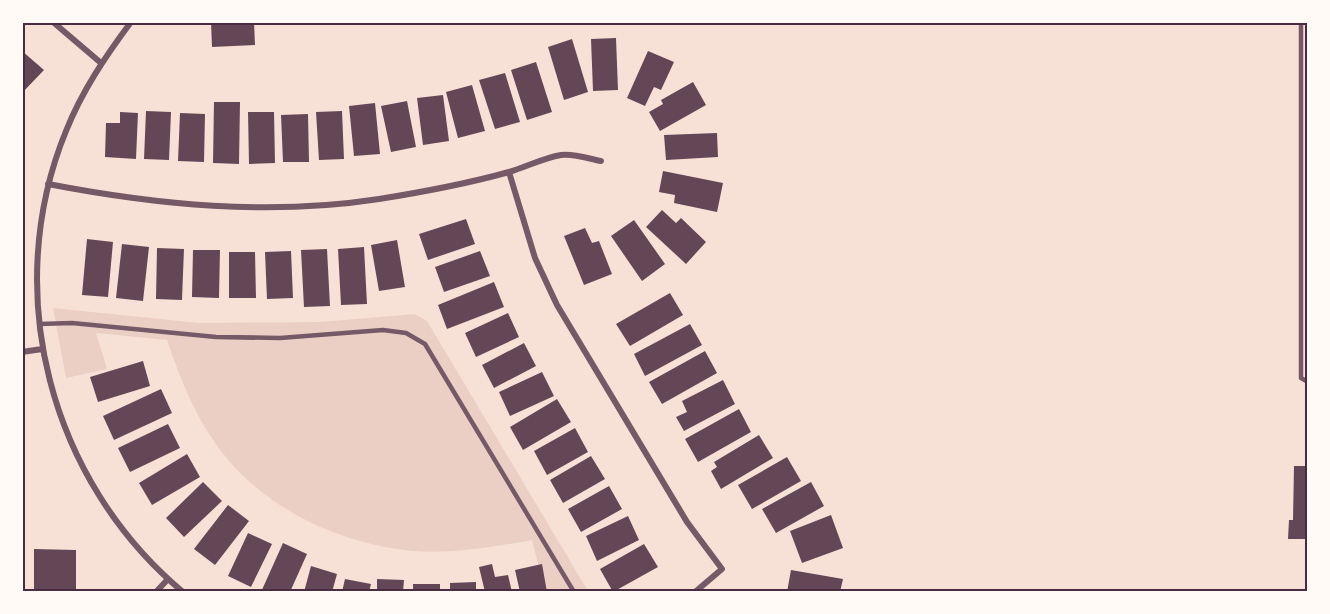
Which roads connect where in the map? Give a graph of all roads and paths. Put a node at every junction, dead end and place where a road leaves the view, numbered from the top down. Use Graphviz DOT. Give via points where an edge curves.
graph roads {
  1 [pos="53,22"];
  2 [pos="131,22"];
  3 [pos="1301,22"];
  4 [pos="101,63"];
  5 [pos="602,161"];
  6 [pos="509,172"];
  7 [pos="48,184"];
  8 [pos="1301,304"];
  9 [pos="1308,308"];
  10 [pos="39,324"];
  11 [pos="42,349"];
  12 [pos="22,352"];
  13 [pos="1308,382"];
  14 [pos="168,579"];
  15 [pos="156,591"];
  16 [pos="183,591"];
  17 [pos="574,591"];
  18 [pos="695,591"];
  1 -- 4 [label="street"];
  2 -- 4 [label="street"];
  3 -- 8 [label="lane"];
  4 -- 7 [label="street" via="65,132"];
  5 -- 6 [label="street" via="563,155"];
  6 -- 7 [label="street" via="376,200 256,208 112,197"];
  6 -- 18 [label="street" via="535,258 556,305 687,522 722,569"];
  7 -- 10 [label="street" via="36,275"];
  8 -- 9 [label="lane"];
  8 -- 13 [label="lane" via="1301,378"];
  10 -- 11 [label="street"];
  10 -- 17 [label="lane" via="72,323 216,337 280,338 383,330 406,333 426,344"];
  11 -- 12 [label="street"];
  11 -- 14 [label="street" via="51,390 82,468 124,533"];
  14 -- 15 [label="street"];
  14 -- 16 [label="street"];
}
